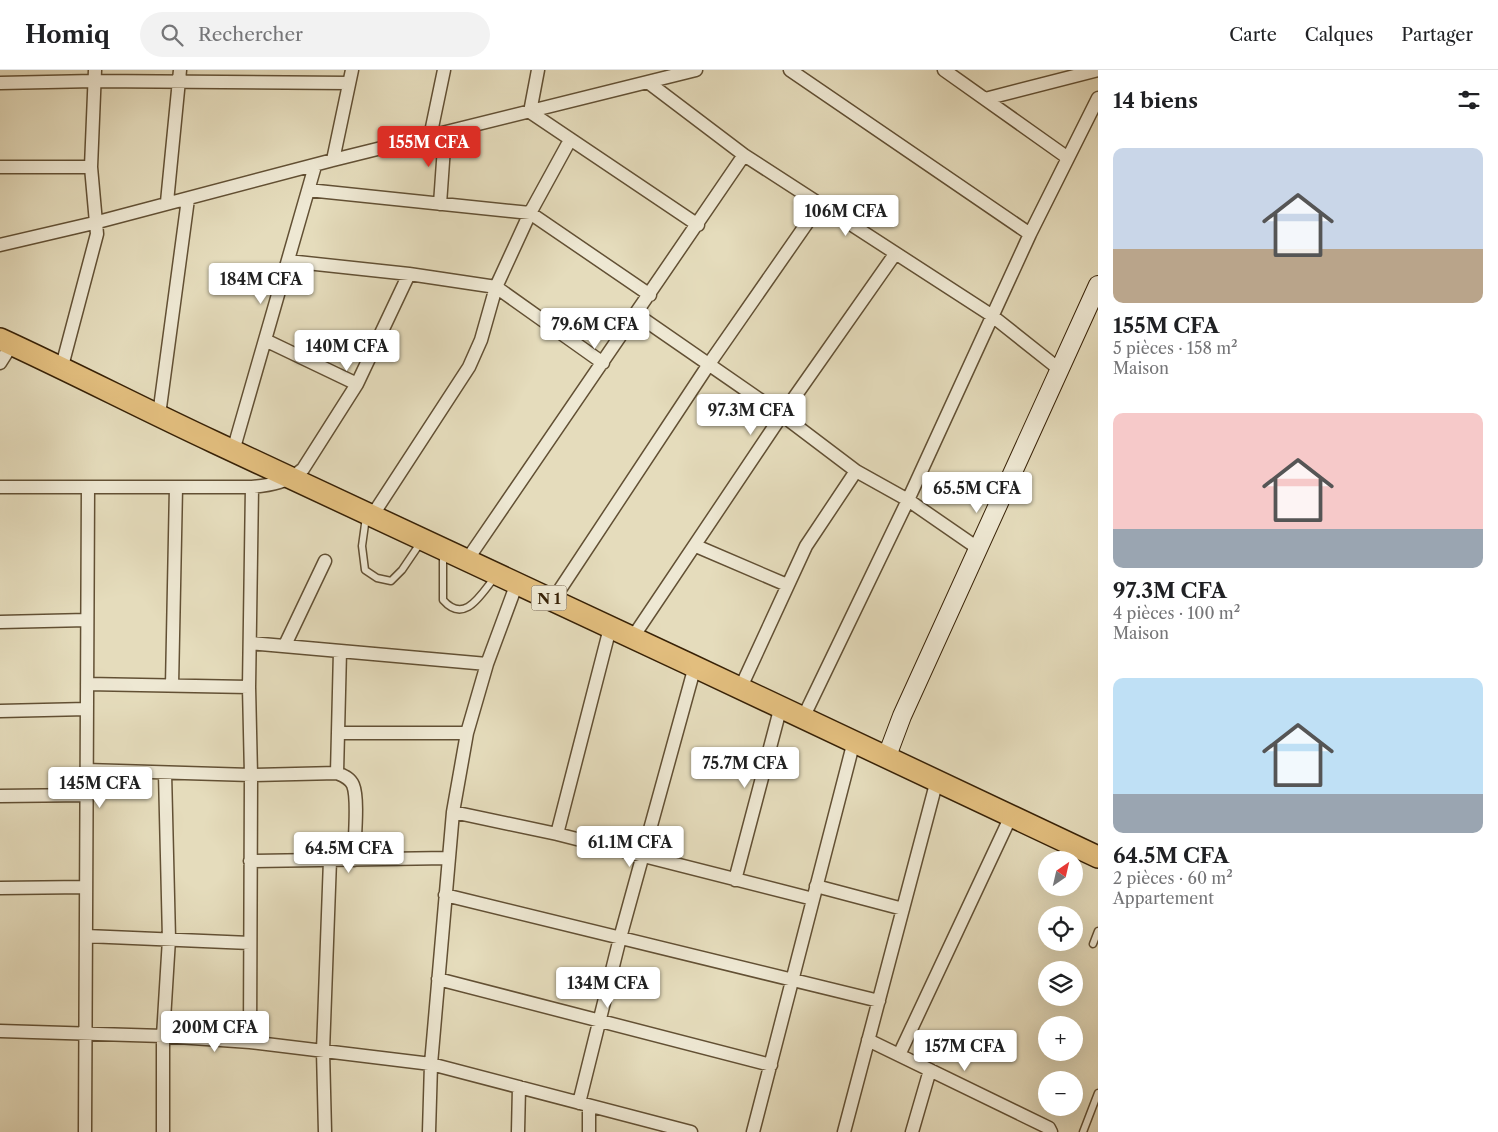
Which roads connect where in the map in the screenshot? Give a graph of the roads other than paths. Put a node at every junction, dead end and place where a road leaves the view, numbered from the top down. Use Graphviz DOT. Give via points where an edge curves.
graph roads {
  1 [pos="352,70"];
  2 [pos="444,70"];
  3 [pos="538,70"];
  4 [pos="696,70"];
  5 [pos="790,70"];
  6 [pos="944,70"];
  7 [pos="1098,70"];
  8 [pos="95,75"];
  9 [pos="20,76"];
  10 [pos="180,76"];
  11 [pos="266,76"];
  12 [pos="0,83"];
  13 [pos="349,83"];
  14 [pos="649,83"];
  15 [pos="1098,98"];
  16 [pos="985,99"];
  17 [pos="530,112"];
  18 [pos="445,133"];
  19 [pos="430,137"];
  20 [pos="570,140"];
  21 [pos="744,155"];
  22 [pos="1068,158"];
  23 [pos="333,160"];
  24 [pos="315,166"];
  25 [pos="0,167"];
  26 [pos="91,167"];
  27 [pos="308,190"];
  28 [pos="188,199"];
  29 [pos="167,202"];
  30 [pos="440,204"];
  31 [pos="821,204"];
  32 [pos="530,213"];
  33 [pos="94,223"];
  34 [pos="698,225"];
  35 [pos="1030,234"];
  36 [pos="0,245"];
  37 [pos="895,254"];
  38 [pos="288,261"];
  39 [pos="408,274"];
  40 [pos="1098,285"];
  41 [pos="496,287"];
  42 [pos="650,295"];
  43 [pos="636,314"];
  44 [pos="991,315"];
  45 [pos="265,340"];
  46 [pos="6,342"];
  47 [pos="0,363"];
  48 [pos="603,363"];
  49 [pos="709,364"];
  50 [pos="62,366"];
  51 [pos="1059,369"];
  52 [pos="357,384"];
  53 [pos="782,414"];
  54 [pos="159,415"];
  55 [pos="233,451"];
  56 [pos="856,471"];
  57 [pos="292,478"];
  58 [pos="0,487"];
  59 [pos="88,487"];
  60 [pos="176,487"];
  61 [pos="252,487"];
  62 [pos="908,500"];
  63 [pos="369,514"];
  64 [pos="423,540"];
  65 [pos="696,546"];
  66 [pos="443,548"];
  67 [pos="979,549"];
  68 [pos="467,560"];
  69 [pos="325,561"];
  70 [pos="507,578"];
  71 [pos="787,584"];
  72 [pos="553,600"];
  73 [pos="87,620"];
  74 [pos="0,622"];
  75 [pos="610,628"];
  76 [pos="633,637"];
  77 [pos="250,642"];
  78 [pos="285,645"];
  79 [pos="340,651"];
  80 [pos="488,664"];
  81 [pos="695,666"];
  82 [pos="87,684"];
  83 [pos="172,686"];
  84 [pos="249,687"];
  85 [pos="741,687"];
  86 [pos="781,706"];
  87 [pos="87,709"];
  88 [pos="0,711"];
  89 [pos="803,718"];
  90 [pos="467,732"];
  91 [pos="339,733"];
  92 [pos="854,741"];
  93 [pos="887,756"];
  94 [pos="86,770"];
  95 [pos="165,773"];
  96 [pos="337,773"];
  97 [pos="251,775"];
  98 [pos="937,780"];
  99 [pos="86,795"];
  100 [pos="0,796"];
  101 [pos="453,812"];
  102 [pos="1011,816"];
  103 [pos="556,834"];
  104 [pos="1095,852"];
  105 [pos="643,857"];
  106 [pos="448,858"];
  107 [pos="330,860"];
  108 [pos="354,860"];
  109 [pos="250,861"];
  110 [pos="735,880"];
  111 [pos="816,886"];
  112 [pos="86,887"];
  113 [pos="0,888"];
  114 [pos="445,896"];
  115 [pos="813,899"];
  116 [pos="903,909"];
  117 [pos="1098,931"];
  118 [pos="86,936"];
  119 [pos="620,938"];
  120 [pos="169,939"];
  121 [pos="250,943"];
  122 [pos="1093,944"];
  123 [pos="438,979"];
  124 [pos="792,980"];
  125 [pos="879,1001"];
  126 [pos="600,1021"];
  127 [pos="0,1031"];
  128 [pos="86,1034"];
  129 [pos="163,1036"];
  130 [pos="868,1040"];
  131 [pos="250,1042"];
  132 [pos="324,1051"];
  133 [pos="899,1055"];
  134 [pos="431,1064"];
  135 [pos="771,1065"];
  136 [pos="930,1070"];
  137 [pos="518,1087"];
  138 [pos="1098,1094"];
  139 [pos="584,1104"];
  140 [pos="662,1128"];
  141 [pos="85,1132"];
  142 [pos="163,1132"];
  143 [pos="325,1132"];
  144 [pos="429,1132"];
  145 [pos="518,1132"];
  146 [pos="590,1132"];
  147 [pos="691,1132"];
  148 [pos="754,1132"];
  149 [pos="844,1132"];
  150 [pos="912,1132"];
  151 [pos="1051,1132"];
  152 [pos="1082,1132"];
  1 -- 13 [label="street"];
  2 -- 19 [label="street"];
  3 -- 17 [label="street"];
  4 -- 14 [label="street"];
  5 -- 35 [label="street"];
  6 -- 16 [label="street"];
  7 -- 16 [label="street"];
  8 -- 9 [label="street"];
  8 -- 10 [label="street"];
  8 -- 26 [label="street"];
  9 -- 12 [label="street"];
  10 -- 11 [label="street"];
  10 -- 29 [label="street"];
  11 -- 13 [label="street"];
  13 -- 23 [label="street"];
  14 -- 17 [label="street"];
  14 -- 21 [label="street"];
  15 -- 22 [label="street"];
  16 -- 22 [label="street"];
  17 -- 18 [label="street"];
  17 -- 20 [label="street"];
  18 -- 19 [label="street"];
  18 -- 30 [label="street"];
  19 -- 23 [label="street"];
  20 -- 32 [label="street"];
  20 -- 34 [label="street"];
  21 -- 31 [label="street"];
  21 -- 34 [label="street"];
  22 -- 35 [label="street"];
  23 -- 24 [label="street"];
  24 -- 27 [label="street"];
  24 -- 28 [label="street"];
  25 -- 26 [label="street"];
  26 -- 33 [label="street"];
  27 -- 30 [label="street"];
  27 -- 38 [label="street"];
  28 -- 29 [label="street"];
  28 -- 54 [label="street"];
  29 -- 33 [label="street"];
  30 -- 32 [label="street"];
  31 -- 37 [label="street"];
  31 -- 49 [label="street"];
  32 -- 41 [label="street"];
  32 -- 42 [label="street"];
  33 -- 36 [label="street"];
  33 -- 50 [label="street" via="97,234"];
  34 -- 42 [label="street"];
  35 -- 44 [label="street"];
  37 -- 44 [label="street"];
  37 -- 53 [label="street"];
  38 -- 39 [label="street"];
  38 -- 45 [label="street"];
  39 -- 41 [label="street"];
  39 -- 52 [label="street"];
  40 -- 51 [label="main road"];
  41 -- 48 [label="street"];
  41 -- 63 [label="street" via="481,340 469,367"];
  42 -- 43 [label="street"];
  43 -- 48 [label="street"];
  43 -- 49 [label="street"];
  44 -- 51 [label="street"];
  44 -- 62 [label="street"];
  45 -- 52 [label="street"];
  45 -- 55 [label="street"];
  46 -- 47 [label="street"];
  46 -- 50 [label="highway, N 1"];
  48 -- 68 [label="street"];
  49 -- 53 [label="street"];
  49 -- 72 [label="street"];
  50 -- 54 [label="highway, N 1"];
  51 -- 67 [label="main road"];
  52 -- 57 [label="street" via="303,469"];
  53 -- 56 [label="street"];
  53 -- 65 [label="street"];
  54 -- 55 [label="highway, N 1"];
  55 -- 57 [label="highway, N 1"];
  56 -- 62 [label="street"];
  56 -- 71 [label="street" via="817,528"];
  57 -- 61 [label="street"];
  57 -- 63 [label="highway, N 1"];
  58 -- 59 [label="street"];
  59 -- 60 [label="street"];
  59 -- 73 [label="street"];
  60 -- 61 [label="street"];
  60 -- 83 [label="street"];
  61 -- 77 [label="street"];
  62 -- 67 [label="street"];
  62 -- 89 [label="street"];
  63 -- 64 [label="highway, N 1"];
  63 -- 64 [label="lane" via="362,546 365,570 377,578 391,582"];
  64 -- 66 [label="highway, N 1"];
  65 -- 71 [label="street"];
  65 -- 76 [label="street"];
  66 -- 68 [label="highway, N 1"];
  66 -- 70 [label="lane" via="443,600 448,605 464,610 471,607"];
  67 -- 93 [label="main road" via="902,716"];
  68 -- 70 [label="highway, N 1"];
  69 -- 78 [label="street"];
  70 -- 72 [label="highway, N 1"];
  70 -- 80 [label="street"];
  71 -- 85 [label="street"];
  72 -- 75 [label="highway, N 1"];
  73 -- 74 [label="street"];
  73 -- 82 [label="street"];
  75 -- 76 [label="highway, N 1"];
  75 -- 103 [label="street"];
  76 -- 81 [label="highway, N 1"];
  77 -- 78 [label="street"];
  77 -- 84 [label="street"];
  78 -- 79 [label="street"];
  79 -- 80 [label="street"];
  79 -- 91 [label="street"];
  80 -- 90 [label="street"];
  81 -- 85 [label="highway, N 1"];
  81 -- 105 [label="street"];
  82 -- 83 [label="street"];
  82 -- 87 [label="street"];
  83 -- 84 [label="street"];
  84 -- 97 [label="street"];
  85 -- 86 [label="highway, N 1"];
  86 -- 89 [label="highway, N 1"];
  86 -- 110 [label="street"];
  87 -- 88 [label="street"];
  87 -- 94 [label="street"];
  89 -- 92 [label="highway, N 1"];
  90 -- 91 [label="street"];
  90 -- 101 [label="street"];
  91 -- 96 [label="street"];
  92 -- 93 [label="highway, N 1"];
  92 -- 111 [label="street"];
  93 -- 98 [label="highway, N 1"];
  94 -- 95 [label="street"];
  94 -- 99 [label="street"];
  95 -- 97 [label="street"];
  95 -- 120 [label="street"];
  96 -- 97 [label="street"];
  96 -- 108 [label="street" via="352,783 355,794"];
  97 -- 109 [label="street"];
  98 -- 102 [label="highway, N 1"];
  98 -- 116 [label="street"];
  99 -- 100 [label="street"];
  99 -- 112 [label="street"];
  101 -- 103 [label="street"];
  101 -- 106 [label="street"];
  102 -- 104 [label="highway, N 1"];
  102 -- 133 [label="street"];
  103 -- 105 [label="street"];
  105 -- 110 [label="street"];
  105 -- 119 [label="street"];
  106 -- 108 [label="street"];
  106 -- 114 [label="street"];
  107 -- 108 [label="street"];
  107 -- 109 [label="street"];
  107 -- 132 [label="street"];
  109 -- 121 [label="street"];
  110 -- 115 [label="street"];
  111 -- 115 [label="street"];
  111 -- 116 [label="street"];
  112 -- 113 [label="street"];
  112 -- 118 [label="street"];
  114 -- 119 [label="street"];
  114 -- 123 [label="street"];
  115 -- 124 [label="street"];
  116 -- 125 [label="street"];
  117 -- 122 [label="lane"];
  118 -- 120 [label="street"];
  118 -- 128 [label="street"];
  119 -- 124 [label="street"];
  119 -- 126 [label="street"];
  120 -- 121 [label="street"];
  120 -- 129 [label="street"];
  121 -- 131 [label="street"];
  123 -- 126 [label="street"];
  123 -- 134 [label="street"];
  124 -- 125 [label="street"];
  124 -- 135 [label="street"];
  125 -- 130 [label="street"];
  126 -- 135 [label="street"];
  126 -- 139 [label="street"];
  127 -- 128 [label="street"];
  128 -- 129 [label="street"];
  128 -- 141 [label="street"];
  129 -- 131 [label="street"];
  129 -- 142 [label="street"];
  130 -- 133 [label="street"];
  130 -- 149 [label="street"];
  131 -- 132 [label="street"];
  132 -- 134 [label="street"];
  132 -- 143 [label="street"];
  133 -- 136 [label="street"];
  134 -- 137 [label="street"];
  134 -- 144 [label="street"];
  135 -- 148 [label="street"];
  136 -- 150 [label="street"];
  136 -- 151 [label="street" via="1049,1128"];
  137 -- 139 [label="street"];
  137 -- 145 [label="street"];
  138 -- 152 [label="lane"];
  139 -- 140 [label="street"];
  139 -- 146 [label="street"];
  140 -- 147 [label="street"];
}
